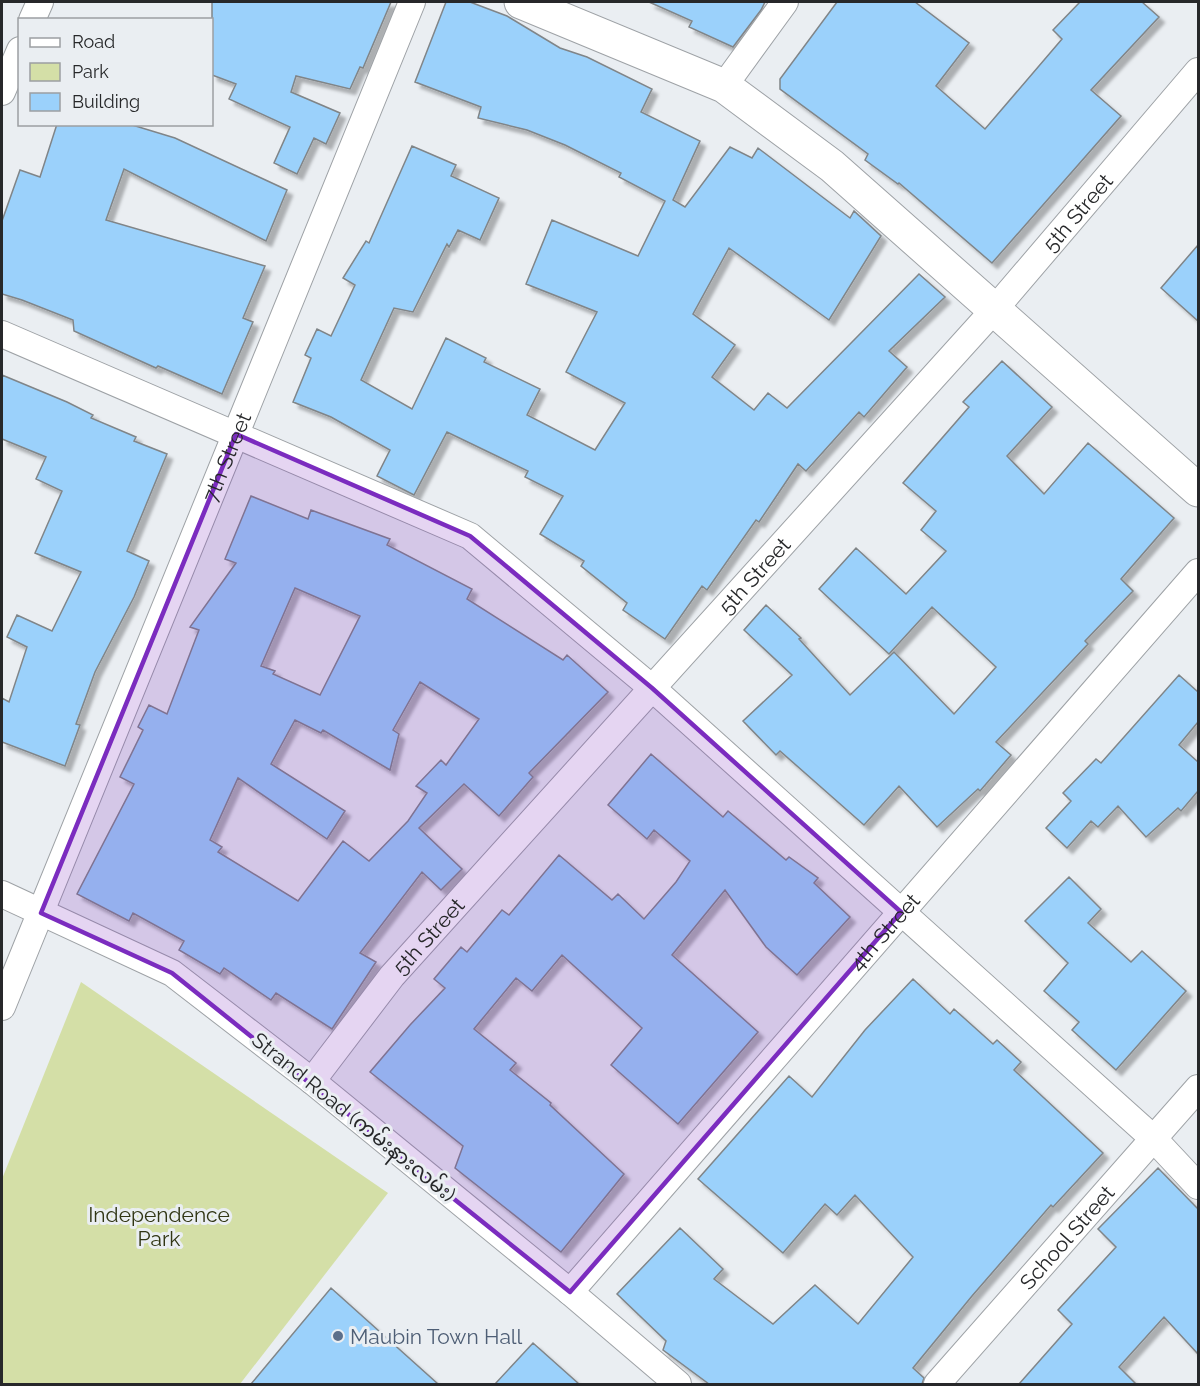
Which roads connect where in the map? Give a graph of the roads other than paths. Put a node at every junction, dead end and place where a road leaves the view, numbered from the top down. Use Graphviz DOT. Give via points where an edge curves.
graph roads {
  1 [pos="40,2"];
  2 [pos="412,2"];
  3 [pos="521,2"];
  4 [pos="785,2"];
  5 [pos="33,18"];
  6 [pos="18,55"];
  7 [pos="1198,71"];
  8 [pos="724,86"];
  9 [pos="2,92"];
  10 [pos="994,310"];
  11 [pos="2,334"];
  12 [pos="236,434"];
  13 [pos="1198,490"];
  14 [pos="1198,572"];
  15 [pos="652,688"];
  16 [pos="2,894"];
  17 [pos="902,912"];
  18 [pos="41,913"];
  19 [pos="2,1007"];
  20 [pos="312,1081"];
  21 [pos="1198,1088"];
  22 [pos="1154,1139"];
  23 [pos="1198,1186"];
  24 [pos="570,1292"];
  25 [pos="678,1384"];
  26 [pos="937,1384"];
  1 -- 5 [label="street"];
  2 -- 12 [label="street, 7th Street"];
  3 -- 8 [label="main road"];
  4 -- 8 [label="street"];
  6 -- 9 [label="street"];
  7 -- 10 [label="street, 5th Street"];
  8 -- 10 [label="main road" via="832,166"];
  10 -- 13 [label="main road"];
  10 -- 15 [label="street, 5th Street"];
  11 -- 12 [label="street"];
  12 -- 15 [label="street" via="470,536"];
  12 -- 18 [label="street, 7th Street"];
  14 -- 17 [label="street, 4th Street"];
  15 -- 17 [label="street"];
  15 -- 20 [label="street, 5th Street" via="392,976"];
  16 -- 18 [label="street, Strand Road (ကမ်းနားလမ်း)"];
  17 -- 22 [label="street"];
  17 -- 24 [label="street, 4th Street"];
  18 -- 19 [label="street, 7th Street"];
  18 -- 20 [label="street, Strand Road (ကမ်းနားလမ်း)" via="172,973"];
  20 -- 24 [label="street, Strand Road (ကမ်းနားလမ်း)"];
  21 -- 22 [label="street, School Street"];
  22 -- 23 [label="street"];
  22 -- 26 [label="street, School Street"];
  24 -- 25 [label="street, Strand Road (ကမ်းနားလမ်း)"];
}
